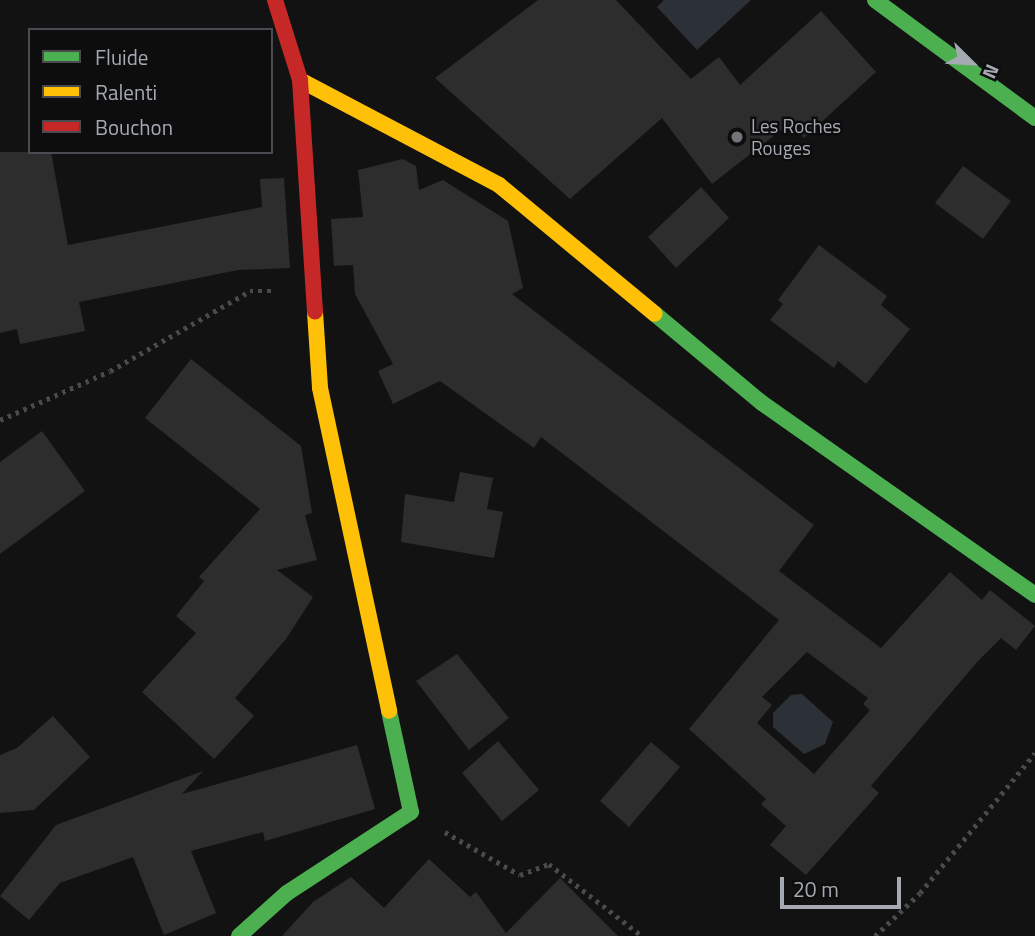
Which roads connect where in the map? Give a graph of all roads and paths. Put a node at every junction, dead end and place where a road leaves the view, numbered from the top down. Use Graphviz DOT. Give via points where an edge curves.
graph roads {
  1 [pos="275,0"];
  2 [pos="875,0"];
  3 [pos="300,80"];
  4 [pos="1035,118"];
  5 [pos="314,292"];
  6 [pos="0,420"];
  7 [pos="1035,594"];
  8 [pos="1035,753"];
  9 [pos="411,812"];
  10 [pos="239,936"];
  11 [pos="642,936"];
  12 [pos="875,936"];
  1 -- 3 [label="street"];
  2 -- 4 [label="street"];
  3 -- 5 [label="street"];
  3 -- 7 [label="street" via="499,185 762,403"];
  5 -- 6 [label="path" via="250,291 110,371"];
  5 -- 9 [label="street" via="320,388"];
  8 -- 12 [label="path" via="920,893"];
  9 -- 10 [label="street" via="287,893"];
  9 -- 11 [label="path" via="520,875 549,864"];
}
